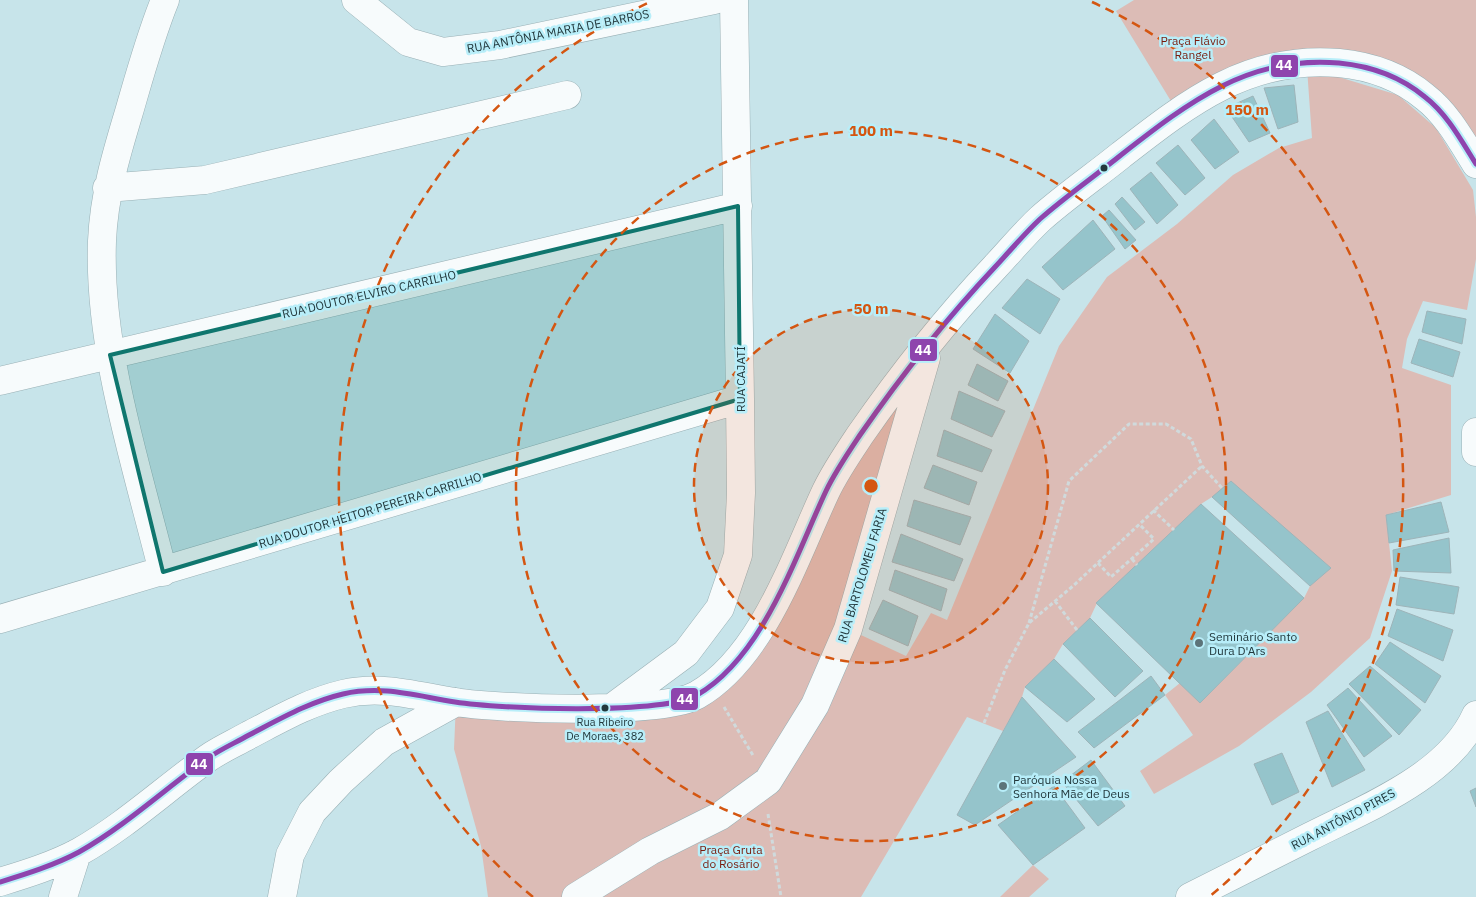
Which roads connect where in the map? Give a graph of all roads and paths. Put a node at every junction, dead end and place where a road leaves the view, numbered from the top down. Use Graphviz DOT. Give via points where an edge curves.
graph roads {
  1 [pos="165,0"];
  2 [pos="356,0"];
  3 [pos="714,0"];
  4 [pos="734,0"];
  5 [pos="567,95"];
  6 [pos="1476,164"];
  7 [pos="107,188"];
  8 [pos="738,206"];
  9 [pos="930,342"];
  10 [pos="110,355"];
  11 [pos="0,381"];
  12 [pos="740,399"];
  13 [pos="1476,432"];
  14 [pos="1476,452"];
  15 [pos="1202,466"];
  16 [pos="1222,488"];
  17 [pos="1153,510"];
  18 [pos="1139,524"];
  19 [pos="1174,530"];
  20 [pos="1132,559"];
  21 [pos="1098,563"];
  22 [pos="1137,565"];
  23 [pos="163,572"];
  24 [pos="1055,601"];
  25 [pos="0,619"];
  26 [pos="1029,624"];
  27 [pos="1077,630"];
  28 [pos="714,683"];
  29 [pos="456,702"];
  30 [pos="613,707"];
  31 [pos="1476,715"];
  32 [pos="984,723"];
  33 [pos="765,784"];
  34 [pos="77,853"];
  35 [pos="0,882"];
  36 [pos="63,897"];
  37 [pos="282,897"];
  38 [pos="576,897"];
  39 [pos="781,897"];
  40 [pos="1190,897"];
  1 -- 7 [label="street"];
  2 -- 3 [label="street, RUA ANTÔNIA MARIA DE BARROS" via="408,42 443,52 500,45"];
  4 -- 8 [label="street, RUA CAJATÍ"];
  5 -- 7 [label="street" via="205,180"];
  6 -- 9 [label="street" via="1452,126 1426,97 1391,75 1354,64 1313,61 1263,68 1218,86 1177,111 1039,220 956,309"];
  7 -- 10 [label="street" via="102,285"];
  8 -- 10 [label="street, RUA DOUTOR ELVIRO CARRILHO"];
  8 -- 12 [label="street, RUA CAJATÍ"];
  9 -- 28 [label="street" via="859,437 828,487 793,566 757,634"];
  9 -- 33 [label="street, RUA BARTOLOMEU FARIA" via="848,629 815,705"];
  10 -- 11 [label="street, RUA DOUTOR ELVIRO CARRILHO"];
  10 -- 23 [label="street"];
  12 -- 23 [label="street, RUA DOUTOR HEITOR PEREIRA CARRILHO"];
  12 -- 30 [label="street, RUA CAJATÍ" via="738,555 720,608 686,653"];
  13 -- 14 [label="street"];
  15 -- 16 [label="path"];
  15 -- 17 [label="path"];
  15 -- 26 [label="path" via="1191,439 1166,424 1129,424 1068,482"];
  17 -- 18 [label="path"];
  17 -- 19 [label="path"];
  18 -- 20 [label="path" via="1154,540"];
  18 -- 21 [label="path"];
  20 -- 21 [label="path" via="1111,576"];
  20 -- 22 [label="path"];
  21 -- 24 [label="path"];
  23 -- 25 [label="street, RUA DOUTOR HEITOR PEREIRA CARRILHO"];
  24 -- 26 [label="path"];
  24 -- 27 [label="path"];
  26 -- 32 [label="path" via="1005,670"];
  28 -- 30 [label="street" via="693,697 676,702"];
  28 -- 33 [label="path"];
  29 -- 30 [label="street" via="558,708"];
  29 -- 34 [label="street" via="383,689 346,694 307,705 214,754"];
  29 -- 37 [label="street" via="384,742 341,780 312,812 290,855"];
  31 -- 40 [label="street, RUA ANTÔNIO PIRES" via="1470,729 1438,764 1386,798"];
  33 -- 38 [label="street, RUA BARTOLOMEU FARIA" via="720,816 650,851"];
  33 -- 39 [label="path"];
  34 -- 35 [label="street"];
  34 -- 36 [label="street"];
}
